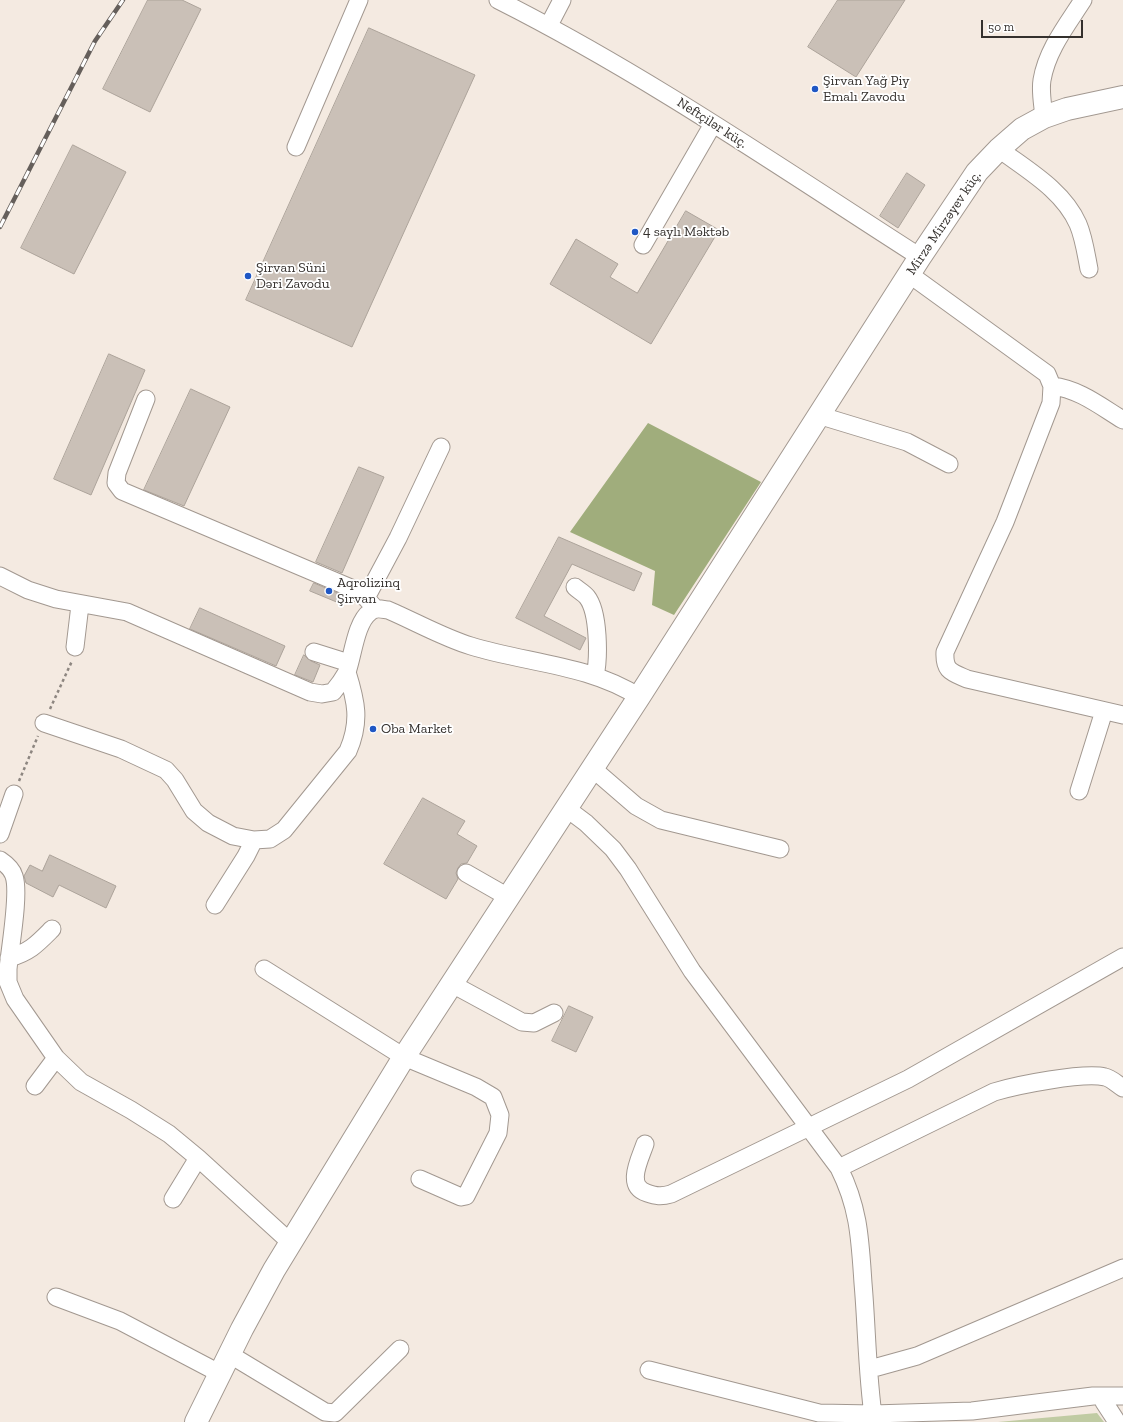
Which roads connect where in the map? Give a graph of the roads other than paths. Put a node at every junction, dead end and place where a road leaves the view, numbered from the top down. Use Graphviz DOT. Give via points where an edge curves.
graph roads {
  1 [pos="359,0"];
  2 [pos="498,0"];
  3 [pos="562,0"];
  4 [pos="1083,0"];
  5 [pos="549,25"];
  6 [pos="1123,97"];
  7 [pos="1044,117"];
  8 [pos="713,124"];
  9 [pos="296,147"];
  10 [pos="999,148"];
  11 [pos="643,245"];
  12 [pos="915,265"];
  13 [pos="1089,269"];
  14 [pos="1052,386"];
  15 [pos="146,399"];
  16 [pos="818,415"];
  17 [pos="1123,420"];
  18 [pos="441,447"];
  19 [pos="949,464"];
  20 [pos="0,576"];
  21 [pos="575,587"];
  22 [pos="371,603"];
  23 [pos="80,605"];
  24 [pos="75,647"];
  25 [pos="314,652"];
  26 [pos="348,667"];
  27 [pos="595,676"];
  28 [pos="639,697"];
  29 [pos="1104,711"];
  30 [pos="1123,715"];
  31 [pos="44,723"];
  32 [pos="592,768"];
  33 [pos="1079,791"];
  34 [pos="14,794"];
  35 [pos="566,808"];
  36 [pos="0,834"];
  37 [pos="254,840"];
  38 [pos="780,849"];
  39 [pos="0,860"];
  40 [pos="466,873"];
  41 [pos="508,897"];
  42 [pos="215,905"];
  43 [pos="52,929"];
  44 [pos="1123,957"];
  45 [pos="9,958"];
  46 [pos="264,969"];
  47 [pos="452,984"];
  48 [pos="554,1013"];
  49 [pos="404,1057"];
  50 [pos="56,1058"];
  51 [pos="35,1086"];
  52 [pos="1123,1088"];
  53 [pos="809,1128"];
  54 [pos="645,1144"];
  55 [pos="198,1158"];
  56 [pos="839,1168"];
  57 [pos="420,1179"];
  58 [pos="173,1199"];
  59 [pos="290,1242"];
  60 [pos="1123,1268"];
  61 [pos="56,1297"];
  62 [pos="400,1349"];
  63 [pos="224,1363"];
  64 [pos="870,1369"];
  65 [pos="649,1370"];
  66 [pos="1102,1396"];
  67 [pos="1123,1396"];
  68 [pos="874,1418"];
  69 [pos="196,1422"];
  70 [pos="1117,1422"];
  1 -- 9 [label="street"];
  2 -- 5 [label="street, Neftçilər küç."];
  3 -- 5 [label="street"];
  4 -- 7 [label="street" via="1057,40 1048,60 1042,80"];
  5 -- 8 [label="street, Neftçilər küç." via="667,93"];
  6 -- 7 [label="main road, Mirzə Mirzəyev küç." via="1067,109"];
  7 -- 10 [label="main road, Mirzə Mirzəyev küç." via="1022,129"];
  8 -- 11 [label="street"];
  8 -- 12 [label="street, Neftçilər küç."];
  10 -- 12 [label="main road, Mirzə Mirzəyev küç." via="977,172"];
  10 -- 13 [label="street" via="1055,191 1068,206 1078,225"];
  12 -- 14 [label="street, Neftçilər küç." via="1047,374"];
  12 -- 16 [label="main road, Mirzə Mirzəyev küç."];
  14 -- 17 [label="street" via="1077,391"];
  14 -- 29 [label="street" via="1051,403 1005,522 945,652 945,663 950,672 967,679"];
  15 -- 22 [label="street" via="117,473 116,483 122,491 351,588"];
  16 -- 19 [label="street" via="907,442"];
  16 -- 28 [label="main road, Mirzə Mirzəyev küç."];
  18 -- 22 [label="street"];
  20 -- 23 [label="street" via="28,590"];
  21 -- 27 [label="street" via="587,597 594,613 598,647"];
  22 -- 26 [label="street" via="369,612 362,621"];
  22 -- 27 [label="street" via="470,646"];
  23 -- 24 [label="street"];
  23 -- 26 [label="street" via="127,612 310,692 333,692"];
  25 -- 26 [label="street"];
  26 -- 37 [label="street" via="357,718 348,750 284,830 270,839"];
  27 -- 28 [label="street" via="623,686"];
  28 -- 32 [label="main road, Mirzə Mirzəyev küç."];
  29 -- 30 [label="street"];
  29 -- 33 [label="street"];
  31 -- 37 [label="street" via="121,749 166,770 194,811 208,823 233,836"];
  32 -- 35 [label="main road, Mirzə Mirzəyev küç."];
  32 -- 38 [label="street" via="636,806 661,820"];
  34 -- 36 [label="street"];
  35 -- 41 [label="main road, Mirzə Mirzəyev küç."];
  35 -- 53 [label="street" via="613,849 692,971"];
  37 -- 42 [label="street"];
  39 -- 45 [label="street" via="8,865 14,875 16,889"];
  40 -- 41 [label="street"];
  41 -- 47 [label="main road, Mirzə Mirzəyev küç."];
  43 -- 45 [label="street" via="34,947"];
  44 -- 53 [label="street" via="908,1079"];
  45 -- 50 [label="street" via="8,982 15,999"];
  46 -- 49 [label="street"];
  47 -- 48 [label="street" via="522,1022 534,1023"];
  47 -- 49 [label="main road, Mirzə Mirzəyev küç."];
  49 -- 57 [label="street" via="476,1087 493,1097 500,1115 498,1133 466,1196 461,1197"];
  49 -- 59 [label="main road, Mirzə Mirzəyev küç."];
  50 -- 51 [label="street"];
  50 -- 55 [label="street" via="81,1082 162,1130"];
  52 -- 56 [label="street" via="1107,1077 1093,1075 1013,1086 994,1092"];
  53 -- 54 [label="street" via="660,1197 644,1192 637,1186 634,1178"];
  53 -- 56 [label="street"];
  55 -- 58 [label="street"];
  55 -- 59 [label="street"];
  56 -- 64 [label="street" via="856,1209"];
  59 -- 63 [label="main road, Mirzə Mirzəyev küç."];
  60 -- 64 [label="street" via="917,1356"];
  61 -- 63 [label="street"];
  62 -- 63 [label="street" via="335,1412 325,1412"];
  63 -- 69 [label="main road, Mirzə Mirzəyev küç."];
  64 -- 68 [label="street"];
  65 -- 68 [label="street" via="819,1413"];
  66 -- 67 [label="street"];
  66 -- 68 [label="street" via="972,1411"];
  66 -- 70 [label="street"];
}
